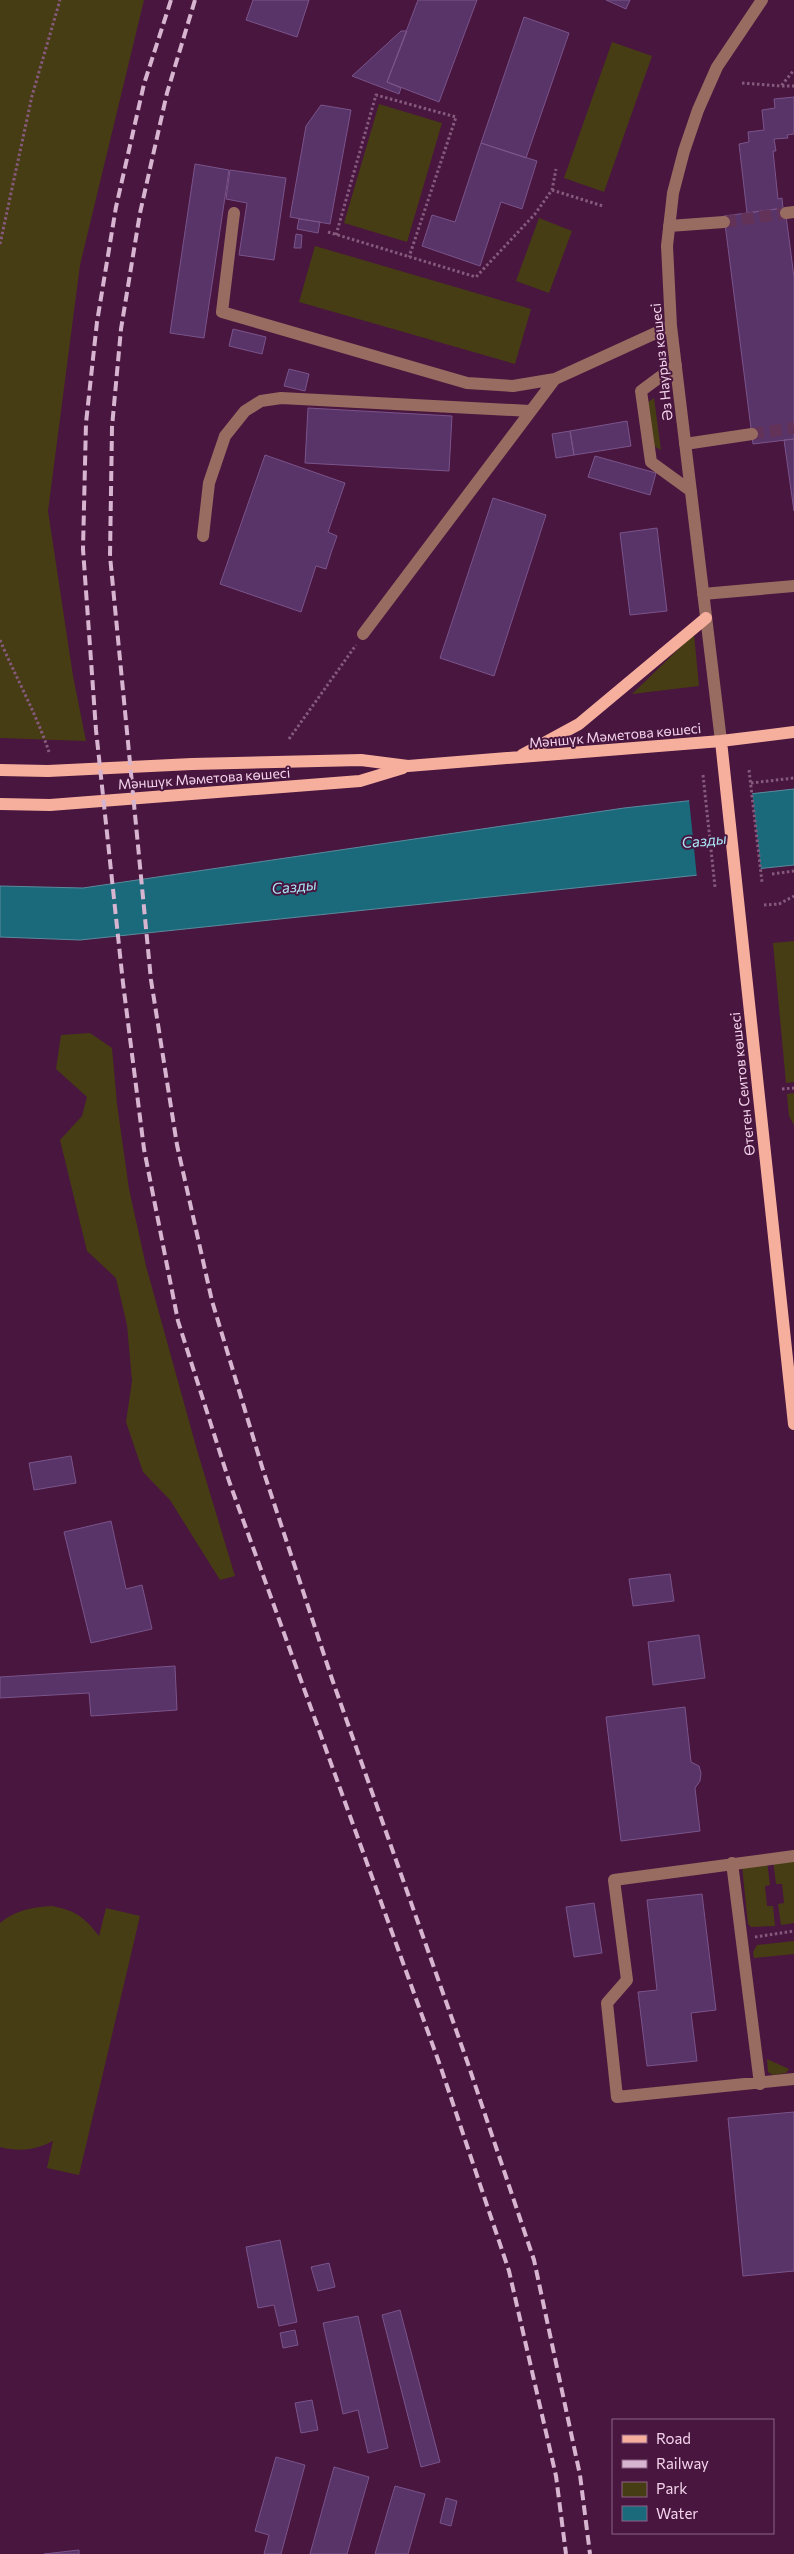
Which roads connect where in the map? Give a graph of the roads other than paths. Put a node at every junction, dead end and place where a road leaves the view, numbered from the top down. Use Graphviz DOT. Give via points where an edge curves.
graph roads {
  1 [pos="762,0"];
  2 [pos="234,213"];
  3 [pos="724,222"];
  4 [pos="669,226"];
  5 [pos="671,326"];
  6 [pos="676,366"];
  7 [pos="554,379"];
  8 [pos="530,412"];
  9 [pos="752,434"];
  10 [pos="685,444"];
  11 [pos="691,491"];
  12 [pos="203,536"];
  13 [pos="794,586"];
  14 [pos="703,594"];
  15 [pos="706,618"];
  16 [pos="363,634"];
  17 [pos="794,732"];
  18 [pos="721,741"];
  19 [pos="517,758"];
  20 [pos="408,766"];
  21 [pos="0,770"];
  22 [pos="0,804"];
  23 [pos="794,1424"];
  24 [pos="794,1856"];
  25 [pos="732,1863"];
  26 [pos="794,2079"];
  27 [pos="760,2084"];
  1 -- 4 [label="street, Әз Наурыз көшесі" via="717,67 698,110 673,192"];
  2 -- 7 [label="street" via="222,312 467,383 513,386"];
  3 -- 4 [label="street"];
  4 -- 5 [label="street, Әз Наурыз көшесі"];
  5 -- 6 [label="street, Әз Наурыз көшесі"];
  5 -- 7 [label="street"];
  6 -- 10 [label="street, Әз Наурыз көшесі"];
  6 -- 11 [label="street" via="641,391 652,462"];
  7 -- 8 [label="street"];
  8 -- 12 [label="street" via="281,398 261,401 245,411 225,436 209,483"];
  8 -- 16 [label="street"];
  9 -- 10 [label="street"];
  10 -- 11 [label="street, Әз Наурыз көшесі"];
  11 -- 14 [label="street, Әз Наурыз көшесі"];
  13 -- 14 [label="street"];
  14 -- 15 [label="street, Әз Наурыз көшесі"];
  15 -- 18 [label="street, Әз Наурыз көшесі"];
  15 -- 19 [label="main road" via="579,724"];
  17 -- 18 [label="main road, Мәншүк Мәметова көшесі"];
  18 -- 19 [label="main road, Мәншүк Мәметова көшесі"];
  18 -- 23 [label="main road, Өтеген Сеитов көшесі"];
  19 -- 20 [label="main road, Мәншүк Мәметова көшесі"];
  20 -- 21 [label="main road, Мәншүк Мәметова көшесі" via="361,760"];
  20 -- 22 [label="main road, Мәншүк Мәметова көшесі" via="360,781 50,805"];
  24 -- 25 [label="street"];
  25 -- 27 [label="street"];
  25 -- 27 [label="street" via="614,1880 627,1980 607,2003 618,2097"];
  26 -- 27 [label="street"];
}
